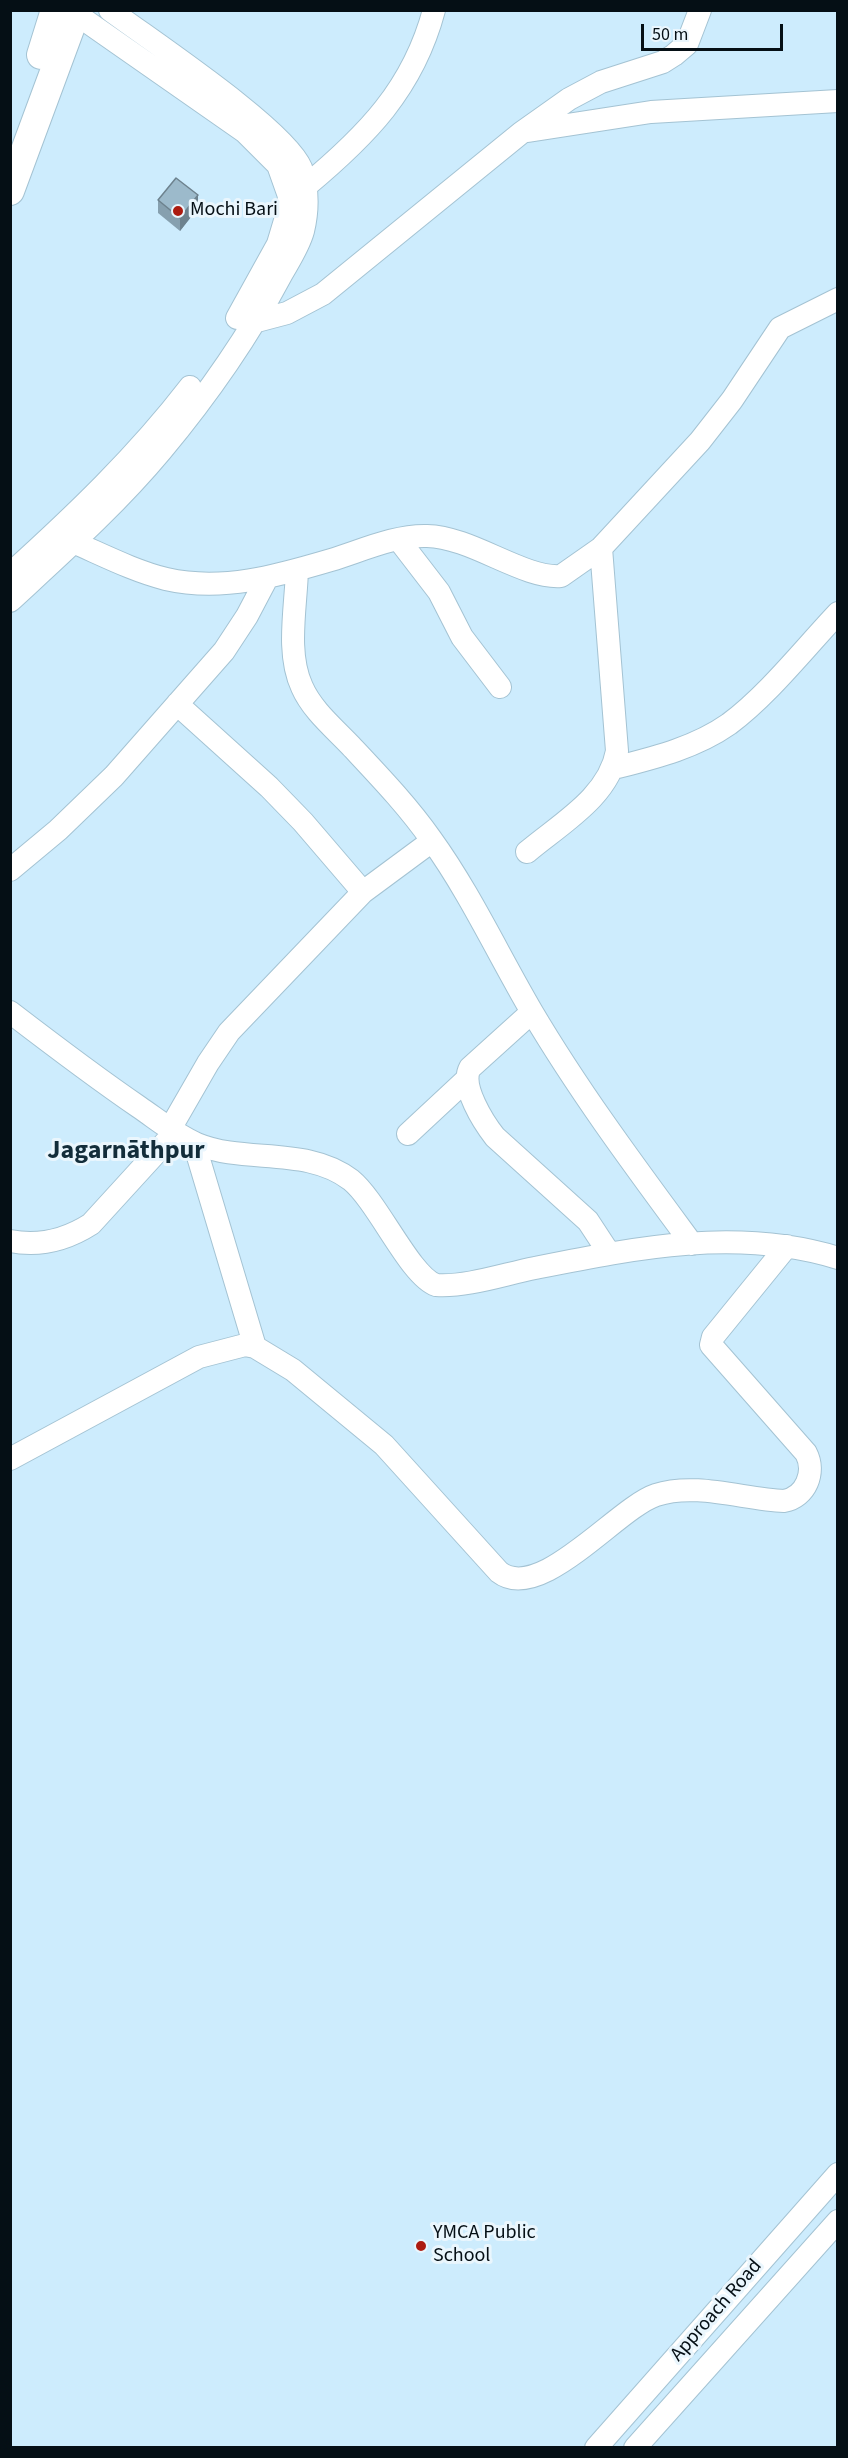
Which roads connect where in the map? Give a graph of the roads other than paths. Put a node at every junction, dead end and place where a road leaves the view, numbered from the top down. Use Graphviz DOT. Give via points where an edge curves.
graph roads {
  1 [pos="110,10"];
  2 [pos="434,10"];
  3 [pos="700,10"];
  4 [pos="69,12"];
  5 [pos="837,100"];
  6 [pos="521,133"];
  7 [pos="10,139"];
  8 [pos="306,186"];
  9 [pos="10,191"];
  10 [pos="837,299"];
  11 [pos="253,322"];
  12 [pos="399,540"];
  13 [pos="73,542"];
  14 [pos="601,548"];
  15 [pos="297,570"];
  16 [pos="10,574"];
  17 [pos="267,578"];
  18 [pos="10,601"];
  19 [pos="837,613"];
  20 [pos="500,687"];
  21 [pos="177,704"];
  22 [pos="614,768"];
  23 [pos="432,841"];
  24 [pos="527,852"];
  25 [pos="10,870"];
  26 [pos="363,892"];
  27 [pos="10,1012"];
  28 [pos="532,1012"];
  29 [pos="466,1080"];
  30 [pos="408,1134"];
  31 [pos="180,1135"];
  32 [pos="10,1241"];
  33 [pos="692,1244"];
  34 [pos="787,1246"];
  35 [pos="609,1253"];
  36 [pos="837,1258"];
  37 [pos="255,1347"];
  38 [pos="10,1459"];
  39 [pos="837,2174"];
  40 [pos="837,2221"];
  41 [pos="596,2448"];
  42 [pos="635,2448"];
  1 -- 8 [label="street" via="262,124 289,150 300,166"];
  2 -- 8 [label="street" via="426,38 384,113 354,147"];
  3 -- 6 [label="street" via="687,44 674,55 583,90"];
  4 -- 7 [label="main road"];
  4 -- 9 [label="main road"];
  4 -- 16 [label="street" via="245,132 278,165 289,196 278,244 257,287 202,372 151,435"];
  5 -- 6 [label="street" via="651,112"];
  6 -- 11 [label="street" via="323,294 287,313"];
  8 -- 11 [label="street" via="302,232"];
  10 -- 14 [label="street" via="780,328 720,416"];
  11 -- 13 [label="street" via="220,373 160,451"];
  12 -- 14 [label="street" via="428,536 447,539 552,577 571,571"];
  12 -- 15 [label="street"];
  12 -- 20 [label="street" via="439,592 462,637"];
  13 -- 17 [label="street" via="164,579 211,584"];
  13 -- 18 [label="street"];
  14 -- 22 [label="street" via="617,751"];
  15 -- 17 [label="street"];
  15 -- 23 [label="street" via="294,658 302,689 405,804"];
  17 -- 21 [label="street" via="236,634"];
  19 -- 22 [label="street" via="727,725 672,753"];
  21 -- 25 [label="street" via="85,805"];
  21 -- 26 [label="street" via="303,822"];
  22 -- 24 [label="street" via="589,800"];
  23 -- 26 [label="street"];
  23 -- 28 [label="street"];
  26 -- 31 [label="street" via="229,1032 207,1063"];
  27 -- 31 [label="street"];
  28 -- 29 [label="street" via="470,1068"];
  28 -- 33 [label="street" via="604,1124"];
  29 -- 30 [label="street"];
  29 -- 35 [label="street" via="495,1137 588,1221"];
  31 -- 32 [label="street" via="91,1224 74,1235 54,1242"];
  31 -- 35 [label="street" via="229,1153 304,1161 340,1173 352,1181 377,1211 418,1272 436,1285"];
  31 -- 37 [label="street"];
  33 -- 34 [label="street" via="722,1241"];
  33 -- 35 [label="street"];
  34 -- 36 [label="street"];
  34 -- 37 [label="street" via="713,1337 711,1345 806,1453 810,1473 802,1491 784,1502 686,1490 657,1495 629,1510 565,1561 526,1577 509,1578 499,1572 384,1445 293,1370"];
  37 -- 38 [label="street" via="230,1348 199,1357"];
  39 -- 41 [label="street, Approach Road"];
  40 -- 42 [label="street, Approach Road"];
}
